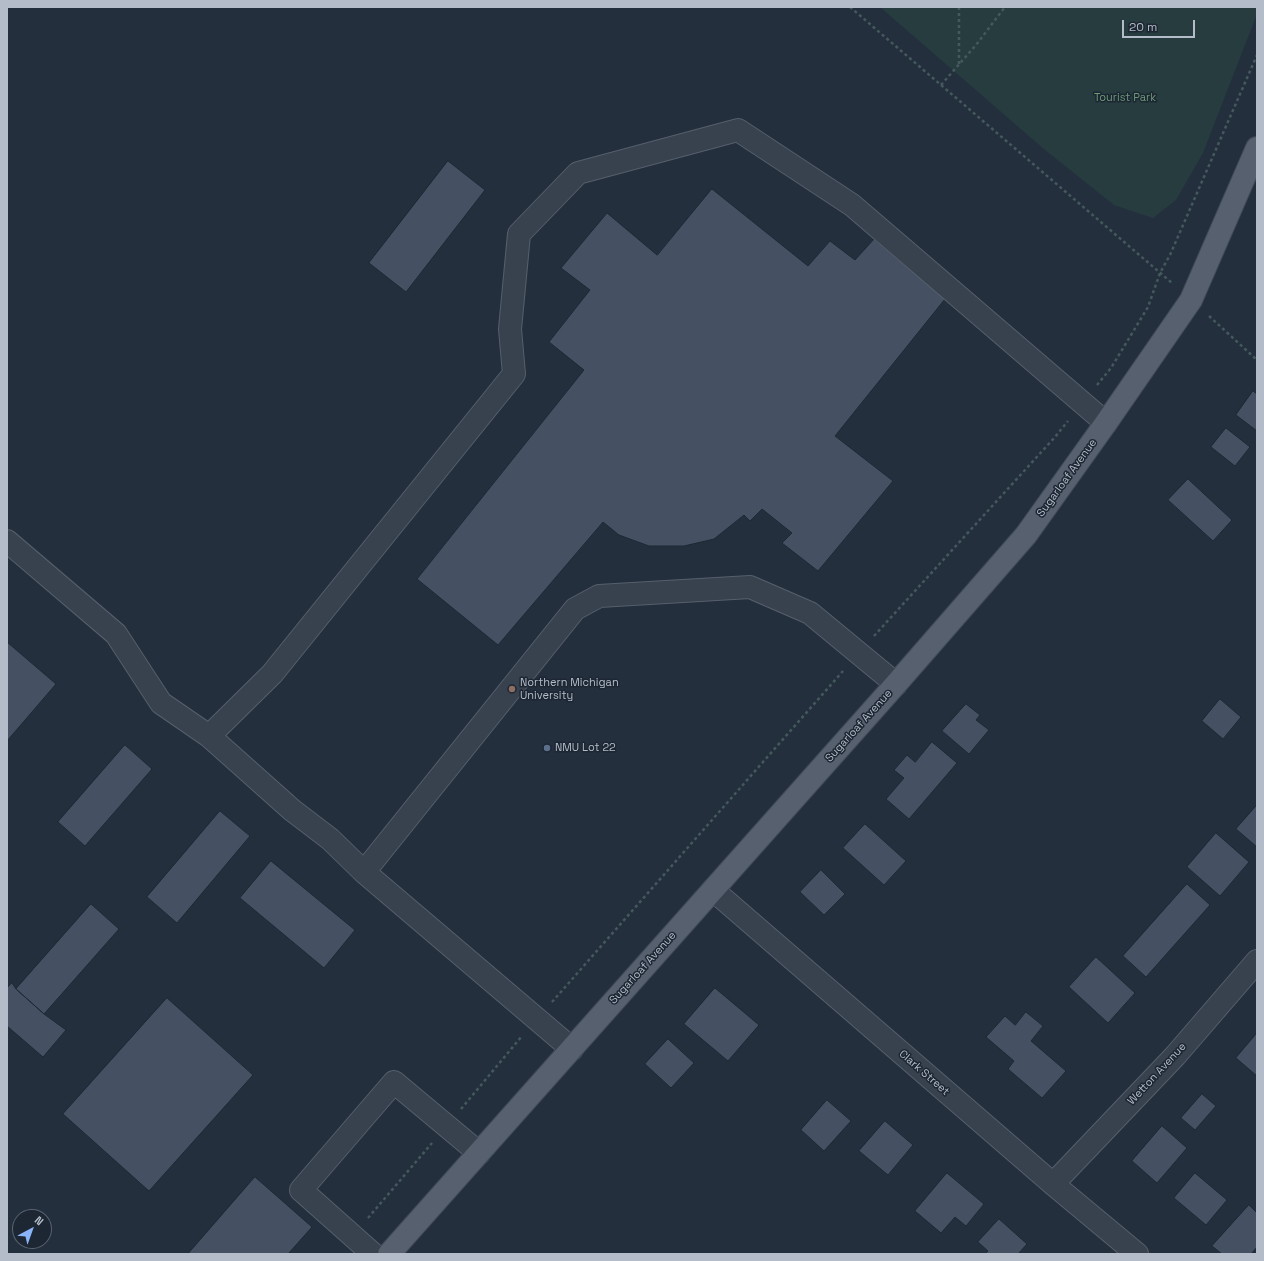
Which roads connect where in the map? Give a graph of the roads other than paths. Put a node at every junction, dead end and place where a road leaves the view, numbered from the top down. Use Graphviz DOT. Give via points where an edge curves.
graph roads {
  1 [pos="1257,148"];
  2 [pos="1106,423"];
  3 [pos="7,541"];
  4 [pos="896,684"];
  5 [pos="209,736"];
  6 [pos="364,872"];
  7 [pos="712,890"];
  8 [pos="1257,961"];
  9 [pos="572,1049"];
  10 [pos="479,1153"];
  11 [pos="1053,1184"];
  12 [pos="373,1254"];
  13 [pos="389,1254"];
  14 [pos="1137,1254"];
  1 -- 2 [label="main road, Sugarloaf Avenue" via="1191,300"];
  2 -- 4 [label="main road, Sugarloaf Avenue" via="1026,535"];
  2 -- 5 [label="street" via="852,205 738,130 578,173 519,234 510,329 514,374 272,674"];
  3 -- 5 [label="street" via="116,634 161,703"];
  4 -- 6 [label="street" via="810,613 750,587 599,596 575,609"];
  4 -- 7 [label="main road, Sugarloaf Avenue"];
  5 -- 6 [label="street" via="292,810 330,838"];
  6 -- 9 [label="street"];
  7 -- 9 [label="main road, Sugarloaf Avenue"];
  7 -- 11 [label="street, Clark Street"];
  8 -- 11 [label="street, Wetton Avenue" via="1175,1056"];
  9 -- 10 [label="main road, Sugarloaf Avenue"];
  10 -- 12 [label="street" via="394,1082 301,1190"];
  10 -- 13 [label="main road, Sugarloaf Avenue"];
  11 -- 14 [label="street, Clark Street"];
}
